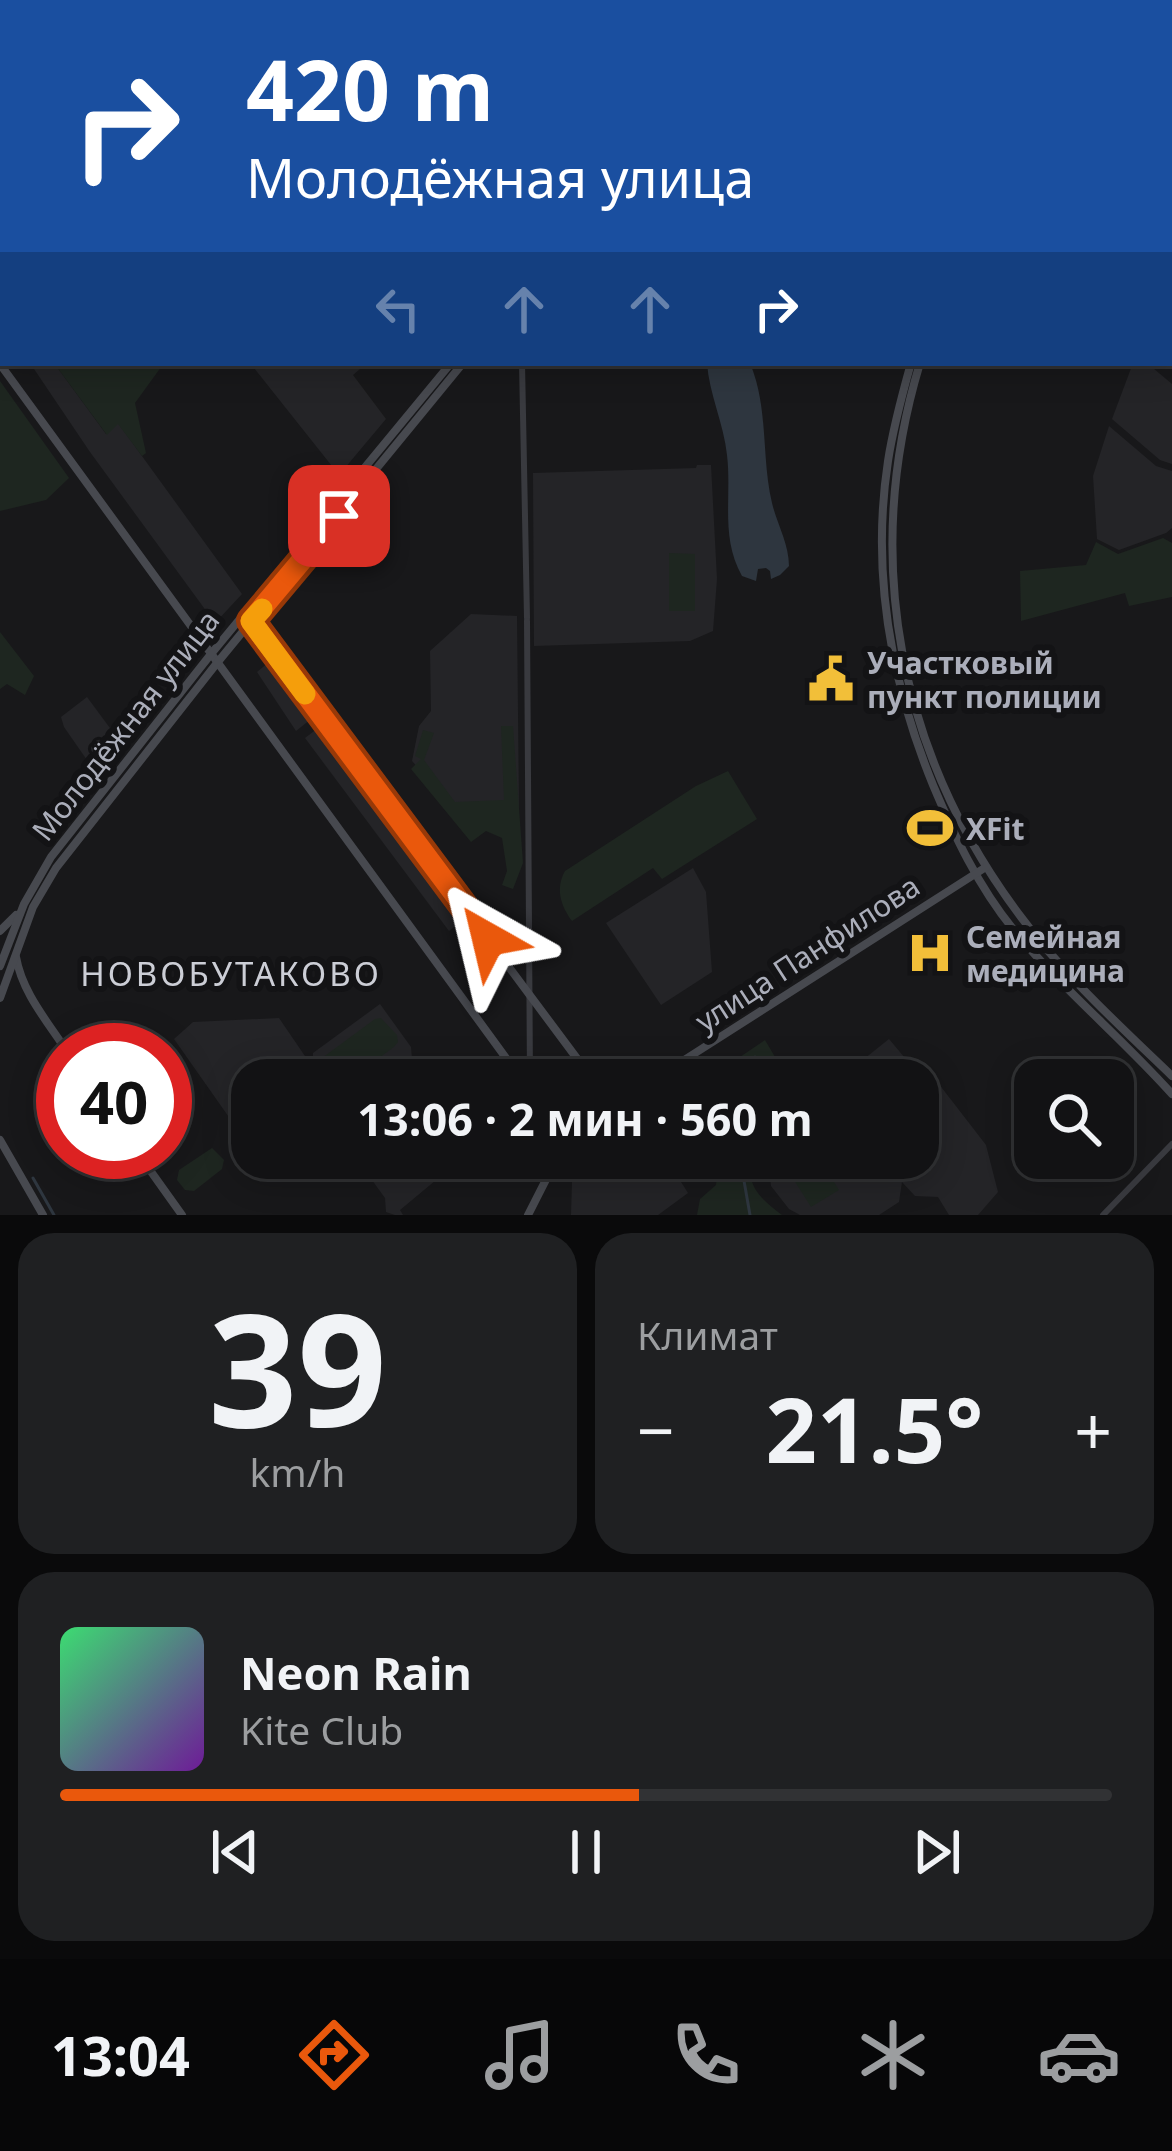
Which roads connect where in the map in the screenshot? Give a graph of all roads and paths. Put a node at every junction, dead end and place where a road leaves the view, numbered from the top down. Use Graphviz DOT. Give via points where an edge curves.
graph roads {
  1 [pos="1,366"];
  2 [pos="450,366"];
  3 [pos="461,366"];
  4 [pos="522,366"];
  5 [pos="910,366"];
  6 [pos="919,366"];
  7 [pos="251,621"];
  8 [pos="214,659"];
  9 [pos="986,867"];
  10 [pos="975,874"];
  11 [pos="24,904"];
  12 [pos="0,932"];
  13 [pos="16,950"];
  14 [pos="508,965"];
  15 [pos="0,967"];
  16 [pos="528,970"];
  17 [pos="528,993"];
  18 [pos="0,998"];
  19 [pos="49,1023"];
  20 [pos="510,1059"];
  21 [pos="526,1059"];
  22 [pos="577,1059"];
  23 [pos="686,1059"];
  24 [pos="1172,1076"];
  25 [pos="1172,1094"];
  26 [pos="0,1140"];
  27 [pos="1172,1144"];
  28 [pos="0,1149"];
  29 [pos="156,1179"];
  30 [pos="546,1179"];
  31 [pos="40,1215"];
  32 [pos="182,1215"];
  33 [pos="528,1215"];
  34 [pos="1103,1215"];
  1 -- 8 [label="main road"];
  2 -- 8 [label="main road, Молодёжная улица"];
  3 -- 7 [label="main road, Молодёжная улица"];
  4 -- 16 [label="street"];
  5 -- 10 [label="main road" via="885,486 888,625 915,736"];
  6 -- 9 [label="main road" via="894,487 897,624 936,770"];
  7 -- 8 [label="main road, Молодёжная улица"];
  7 -- 14 [label="main road"];
  8 -- 11 [label="main road, Молодёжная улица" via="51,857"];
  8 -- 13 [label="main road, Молодёжная улица" via="56,868"];
  8 -- 20 [label="main road"];
  9 -- 10 [label="main road, улица Панфилова"];
  9 -- 24 [label="main road" via="1043,945"];
  10 -- 23 [label="main road, улица Панфилова"];
  10 -- 25 [label="main road" via="1031,950"];
  11 -- 12 [label="main road"];
  11 -- 15 [label="main road, Молодёжная улица"];
  13 -- 18 [label="main road, Молодёжная улица"];
  13 -- 19 [label="main road" via="20,975"];
  14 -- 16 [label="street"];
  14 -- 17 [label="main road"];
  16 -- 17 [label="street"];
  17 -- 21 [label="street"];
  17 -- 22 [label="main road"];
  26 -- 31 [label="main road"];
  27 -- 34 [label="street"];
  28 -- 31 [label="main road"];
  29 -- 32 [label="main road"];
  30 -- 33 [label="main road"];
}
